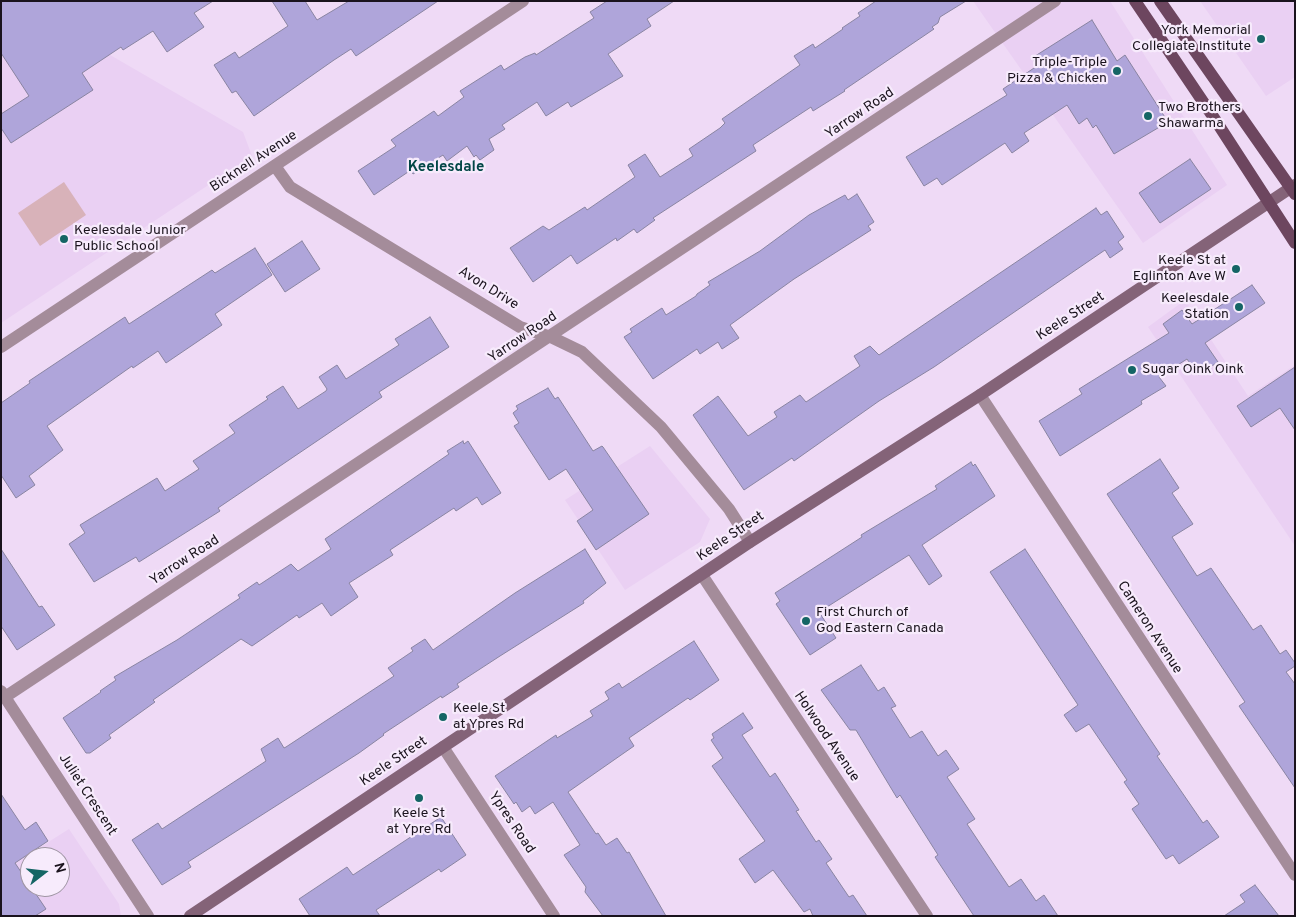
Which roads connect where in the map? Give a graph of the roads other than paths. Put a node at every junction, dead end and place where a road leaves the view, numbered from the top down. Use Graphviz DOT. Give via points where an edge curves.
graph roads {
  1 [pos="523,1"];
  2 [pos="1055,1"];
  3 [pos="1135,1"];
  4 [pos="1160,1"];
  5 [pos="275,166"];
  6 [pos="1293,188"];
  7 [pos="1268,202"];
  8 [pos="1295,243"];
  9 [pos="551,337"];
  10 [pos="1,347"];
  11 [pos="980,396"];
  12 [pos="750,542"];
  13 [pos="702,575"];
  14 [pos="3,694"];
  15 [pos="444,747"];
  16 [pos="1295,876"];
  17 [pos="148,916"];
  18 [pos="191,916"];
  19 [pos="554,916"];
  20 [pos="927,916"];
  1 -- 5 [label="street, Bicknell Avenue"];
  2 -- 9 [label="street, Yarrow Road"];
  3 -- 7 [label="main road"];
  4 -- 6 [label="main road"];
  5 -- 9 [label="street, Avon Drive" via="290,187 520,327"];
  5 -- 10 [label="street, Bicknell Avenue"];
  6 -- 7 [label="main road, Keele Street"];
  7 -- 8 [label="main road"];
  7 -- 11 [label="main road, Keele Street"];
  9 -- 12 [label="street, Avon Drive" via="582,352 661,427 729,509"];
  9 -- 14 [label="street, Yarrow Road"];
  11 -- 12 [label="main road, Keele Street"];
  11 -- 16 [label="street, Cameron Avenue"];
  12 -- 13 [label="main road, Keele Street"];
  13 -- 15 [label="main road, Keele Street"];
  13 -- 20 [label="street, Holwood Avenue"];
  14 -- 17 [label="street, Juliet Crescent"];
  15 -- 18 [label="main road, Keele Street"];
  15 -- 19 [label="street, Ypres Road"];
}
